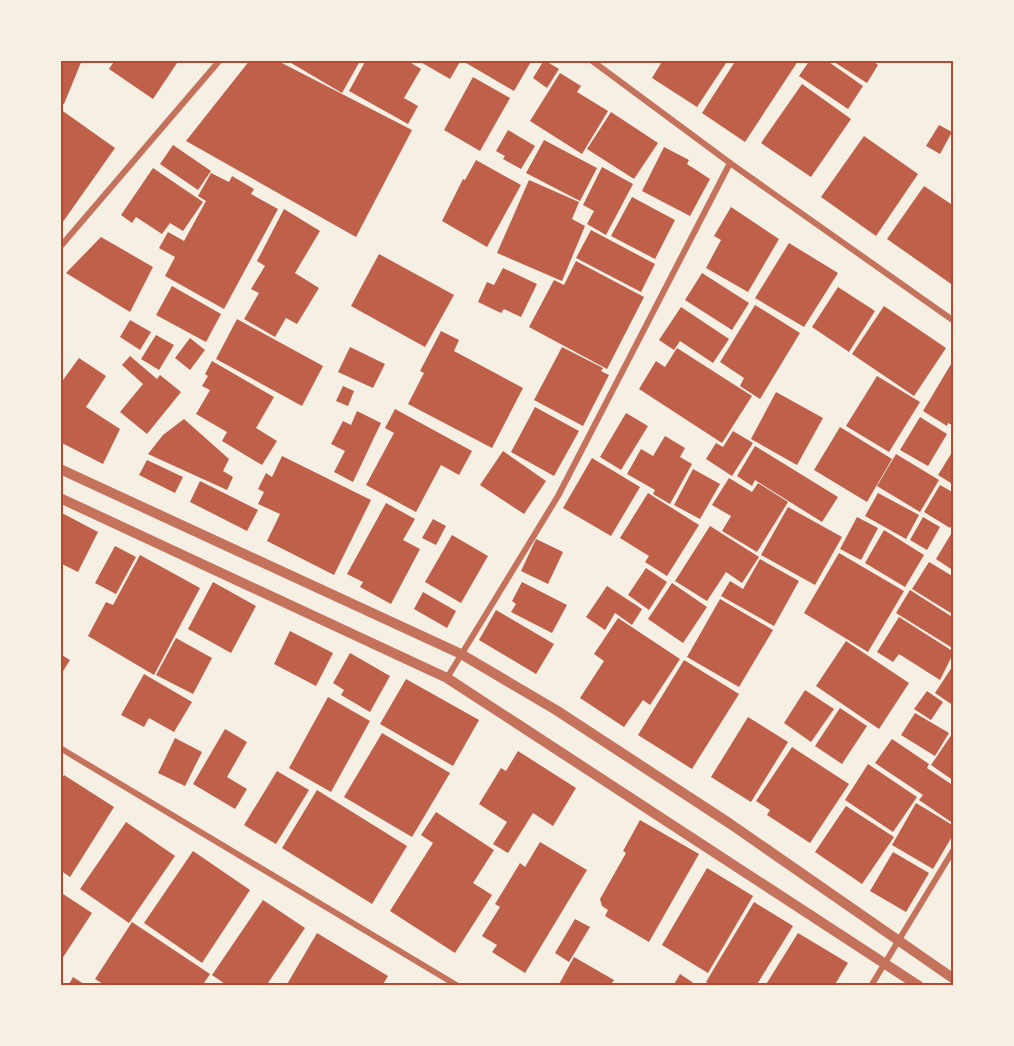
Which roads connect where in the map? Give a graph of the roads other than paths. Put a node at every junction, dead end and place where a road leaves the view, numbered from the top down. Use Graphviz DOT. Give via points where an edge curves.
graph roads {
  1 [pos="220,60"];
  2 [pos="591,60"];
  3 [pos="729,163"];
  4 [pos="60,247"];
  5 [pos="954,321"];
  6 [pos="60,469"];
  7 [pos="60,498"];
  8 [pos="461,654"];
  9 [pos="447,678"];
  10 [pos="60,748"];
  11 [pos="954,849"];
  12 [pos="900,941"];
  13 [pos="885,964"];
  14 [pos="954,979"];
  15 [pos="458,986"];
  16 [pos="872,986"];
  17 [pos="919,986"];
  1 -- 4 [label="street"];
  2 -- 3 [label="street"];
  3 -- 5 [label="street"];
  3 -- 8 [label="street" via="558,495"];
  6 -- 8 [label="street"];
  7 -- 9 [label="street"];
  8 -- 9 [label="street"];
  8 -- 12 [label="street" via="614,748"];
  9 -- 13 [label="street"];
  10 -- 15 [label="street"];
  11 -- 12 [label="street"];
  12 -- 13 [label="street"];
  12 -- 14 [label="street"];
  13 -- 16 [label="street"];
  13 -- 17 [label="street"];
}
